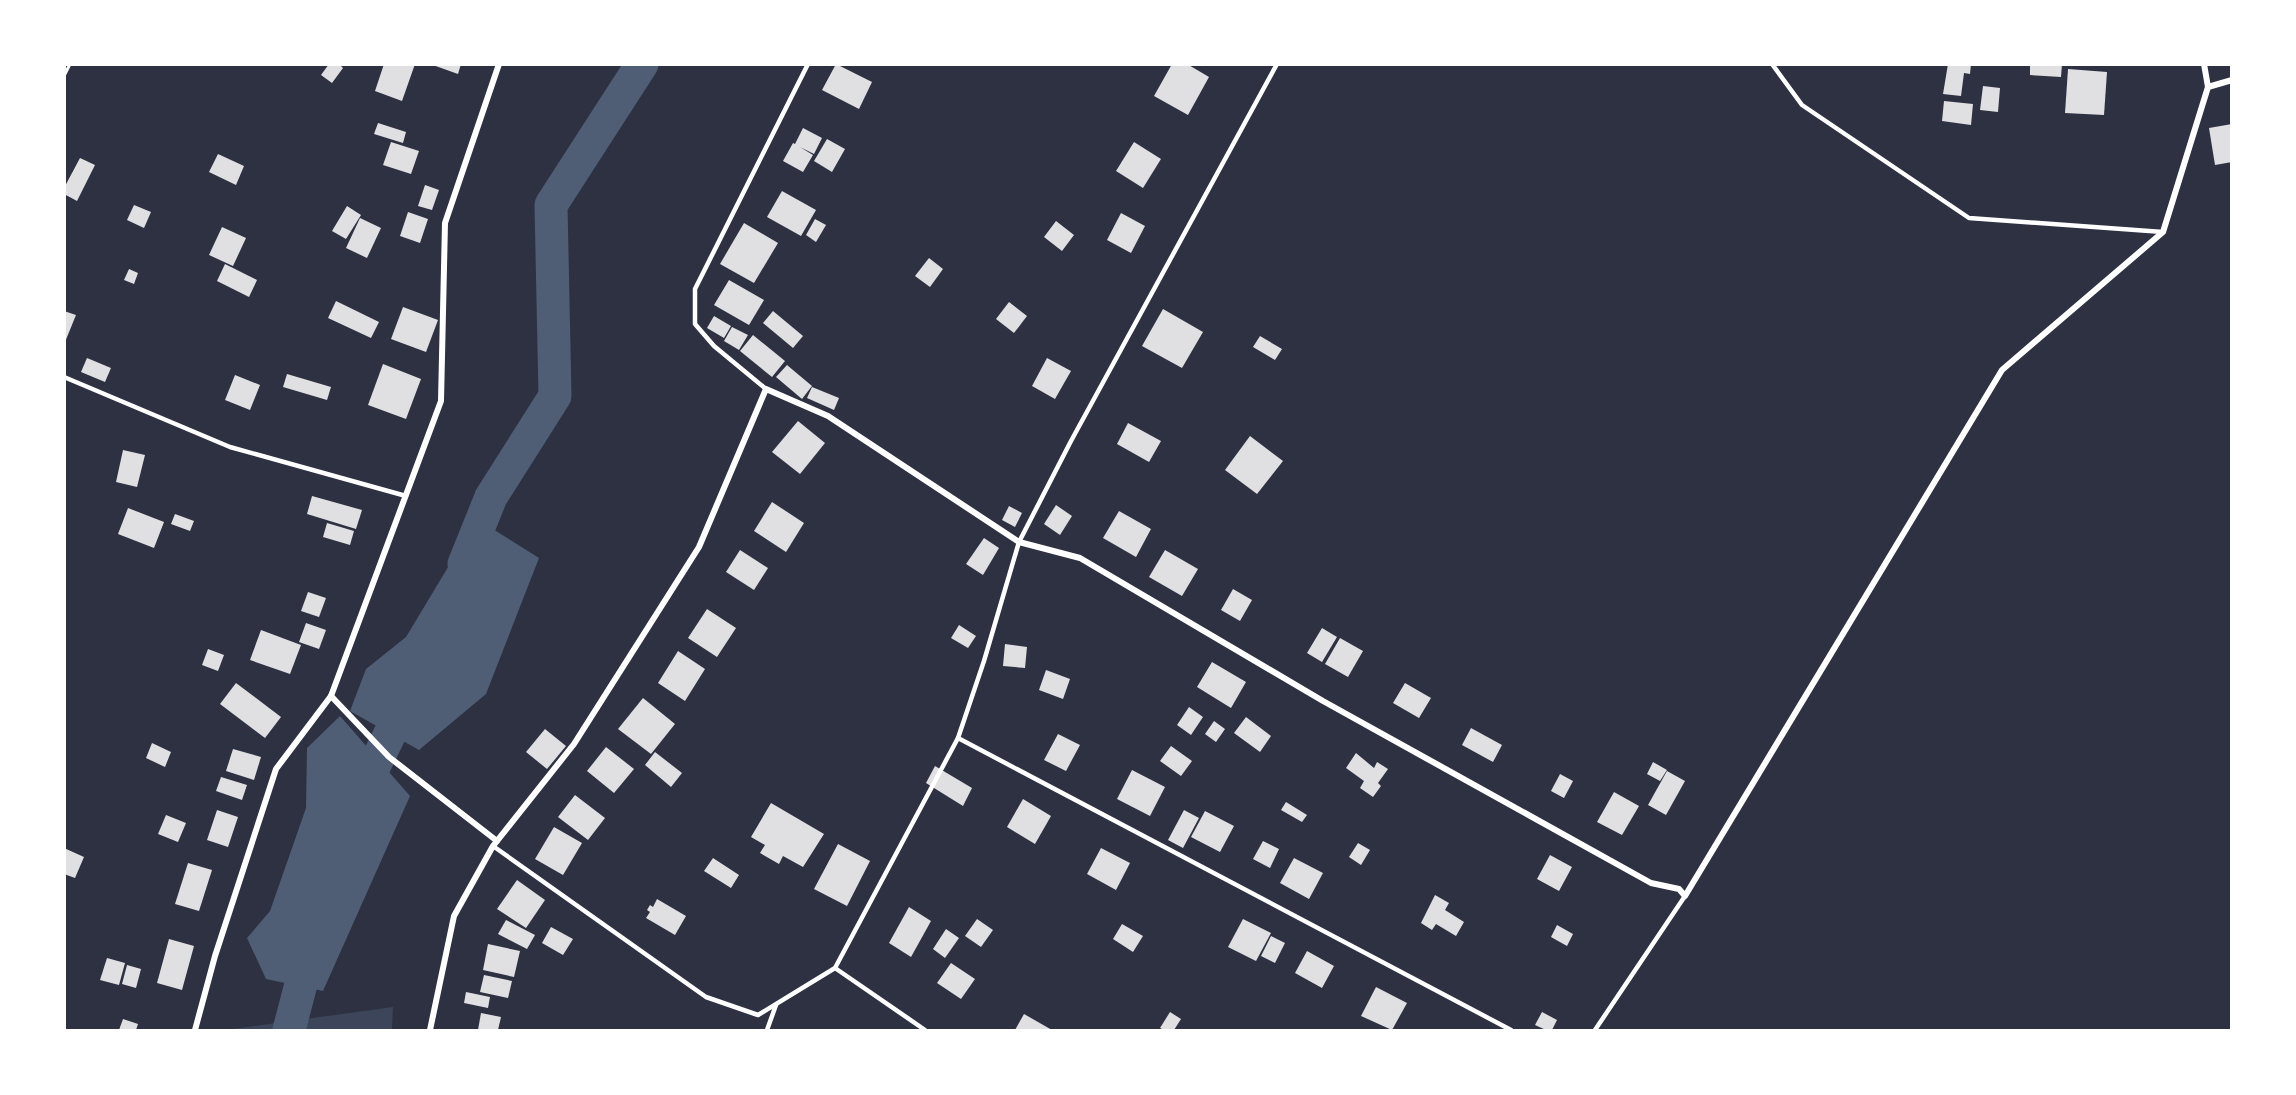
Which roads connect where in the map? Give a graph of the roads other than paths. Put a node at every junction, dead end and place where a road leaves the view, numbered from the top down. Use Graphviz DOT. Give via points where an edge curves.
graph roads {
  1 [pos="499,64"];
  2 [pos="808,64"];
  3 [pos="1277,64"];
  4 [pos="1772,64"];
  5 [pos="2204,64"];
  6 [pos="2232,80"];
  7 [pos="2208,87"];
  8 [pos="2163,232"];
  9 [pos="64,377"];
  10 [pos="766,389"];
  11 [pos="405,496"];
  12 [pos="1019,542"];
  13 [pos="331,696"];
  14 [pos="958,738"];
  15 [pos="495,844"];
  16 [pos="1685,896"];
  17 [pos="835,968"];
  18 [pos="776,1004"];
  19 [pos="195,1030"];
  20 [pos="430,1030"];
  21 [pos="767,1030"];
  22 [pos="925,1030"];
  23 [pos="1511,1030"];
  24 [pos="1595,1030"];
  1 -- 11 [label="street" via="445,223 441,401"];
  2 -- 10 [label="lane" via="694,289 695,324 714,346"];
  3 -- 12 [label="lane"];
  4 -- 8 [label="lane" via="1802,105 1969,218"];
  5 -- 7 [label="street"];
  6 -- 7 [label="street"];
  7 -- 8 [label="street"];
  8 -- 16 [label="street" via="2002,370"];
  9 -- 11 [label="lane" via="230,447"];
  10 -- 12 [label="street" via="828,416"];
  10 -- 15 [label="street" via="699,547 574,744"];
  11 -- 13 [label="street"];
  12 -- 14 [label="lane"];
  12 -- 16 [label="street" via="1080,558 1333,707 1651,883 1679,888"];
  13 -- 15 [label="street" via="389,757"];
  13 -- 19 [label="street" via="276,769"];
  14 -- 17 [label="lane"];
  14 -- 23 [label="lane"];
  15 -- 18 [label="lane" via="706,997 758,1015"];
  15 -- 20 [label="street" via="454,916"];
  16 -- 24 [label="lane"];
  17 -- 18 [label="lane"];
  17 -- 22 [label="lane"];
  18 -- 21 [label="lane"];
}
